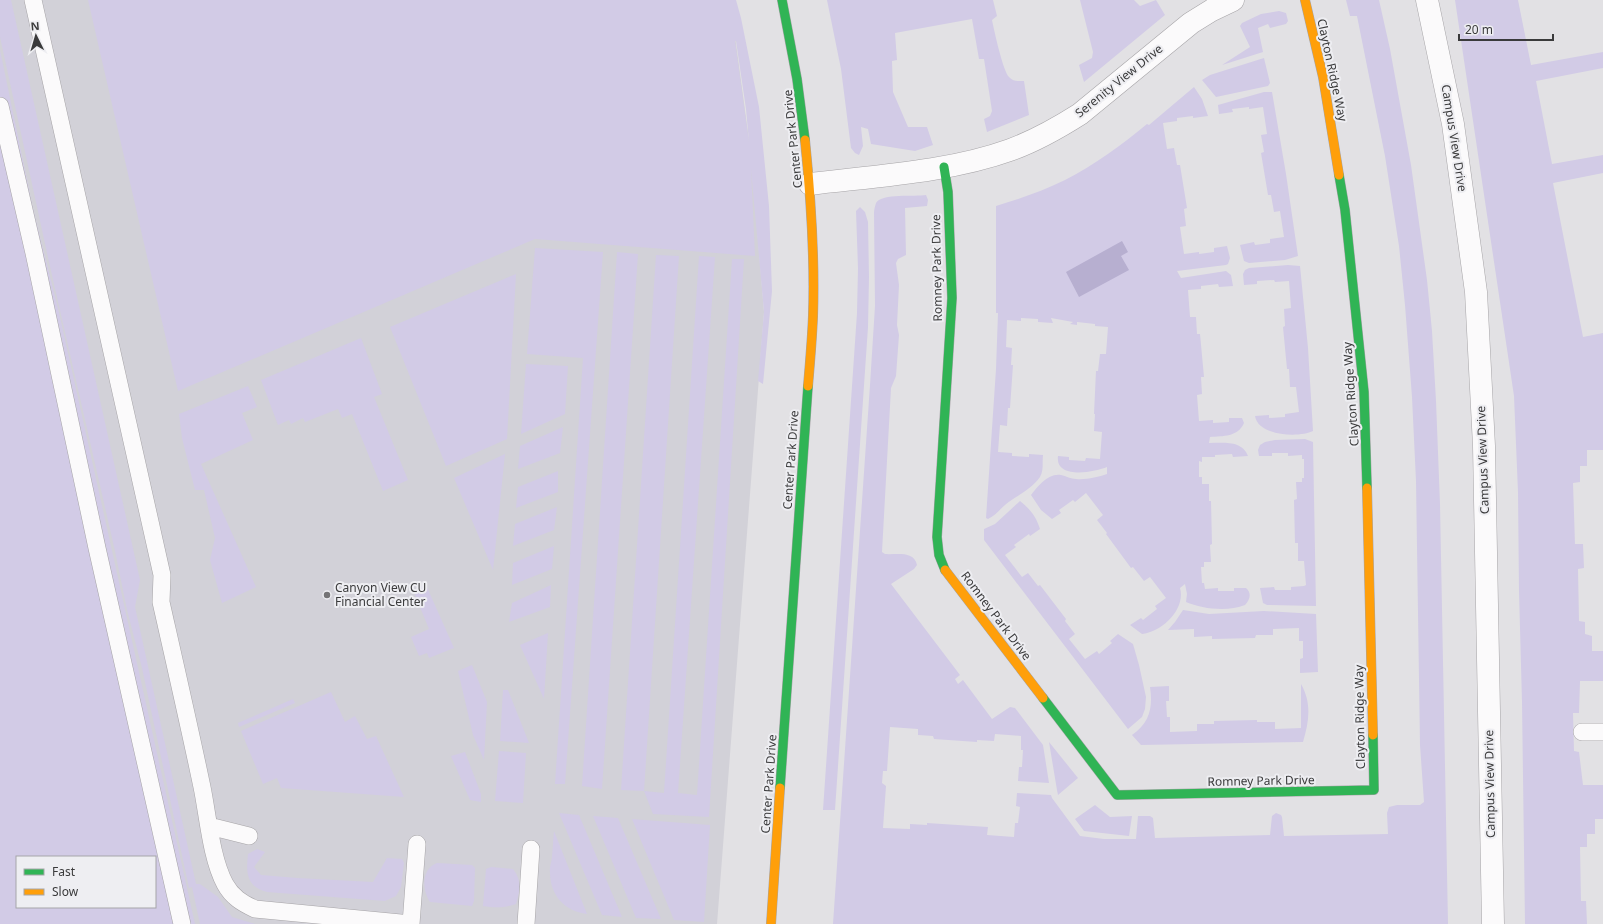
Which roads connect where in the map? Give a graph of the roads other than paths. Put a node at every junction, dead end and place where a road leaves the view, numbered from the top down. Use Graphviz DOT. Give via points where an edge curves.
graph roads {
  1 [pos="34,0"];
  2 [pos="782,0"];
  3 [pos="1233,0"];
  4 [pos="1305,0"];
  5 [pos="1427,0"];
  6 [pos="0,106"];
  7 [pos="944,167"];
  8 [pos="810,184"];
  9 [pos="1582,732"];
  10 [pos="1603,732"];
  11 [pos="1374,790"];
  12 [pos="209,826"];
  13 [pos="249,836"];
  14 [pos="418,844"];
  15 [pos="531,849"];
  16 [pos="182,924"];
  17 [pos="411,924"];
  18 [pos="526,924"];
  19 [pos="771,924"];
  20 [pos="1493,924"];
  1 -- 12 [label="lane" via="162,574 161,602 203,788"];
  2 -- 8 [label="street, Center Park Drive" via="799,88"];
  3 -- 7 [label="street, Serenity View Drive" via="1191,23 1093,104 1067,122 1010,150"];
  4 -- 11 [label="street, Clayton Ridge Way" via="1322,77 1345,210 1361,360 1366,455"];
  5 -- 20 [label="street, Campus View Drive" via="1453,124 1476,292 1484,446"];
  6 -- 16 [label="lane"];
  7 -- 8 [label="street, Serenity View Drive"];
  7 -- 11 [label="street, Romney Park Drive" via="948,192 952,298 937,537 939,555 946,571 1116,795"];
  8 -- 19 [label="street, Center Park Drive" via="814,267 813,317"];
  9 -- 10 [label="lane"];
  12 -- 13 [label="lane"];
  12 -- 17 [label="lane" via="225,885 243,904 255,909"];
  14 -- 17 [label="lane"];
  15 -- 18 [label="lane"];
}
